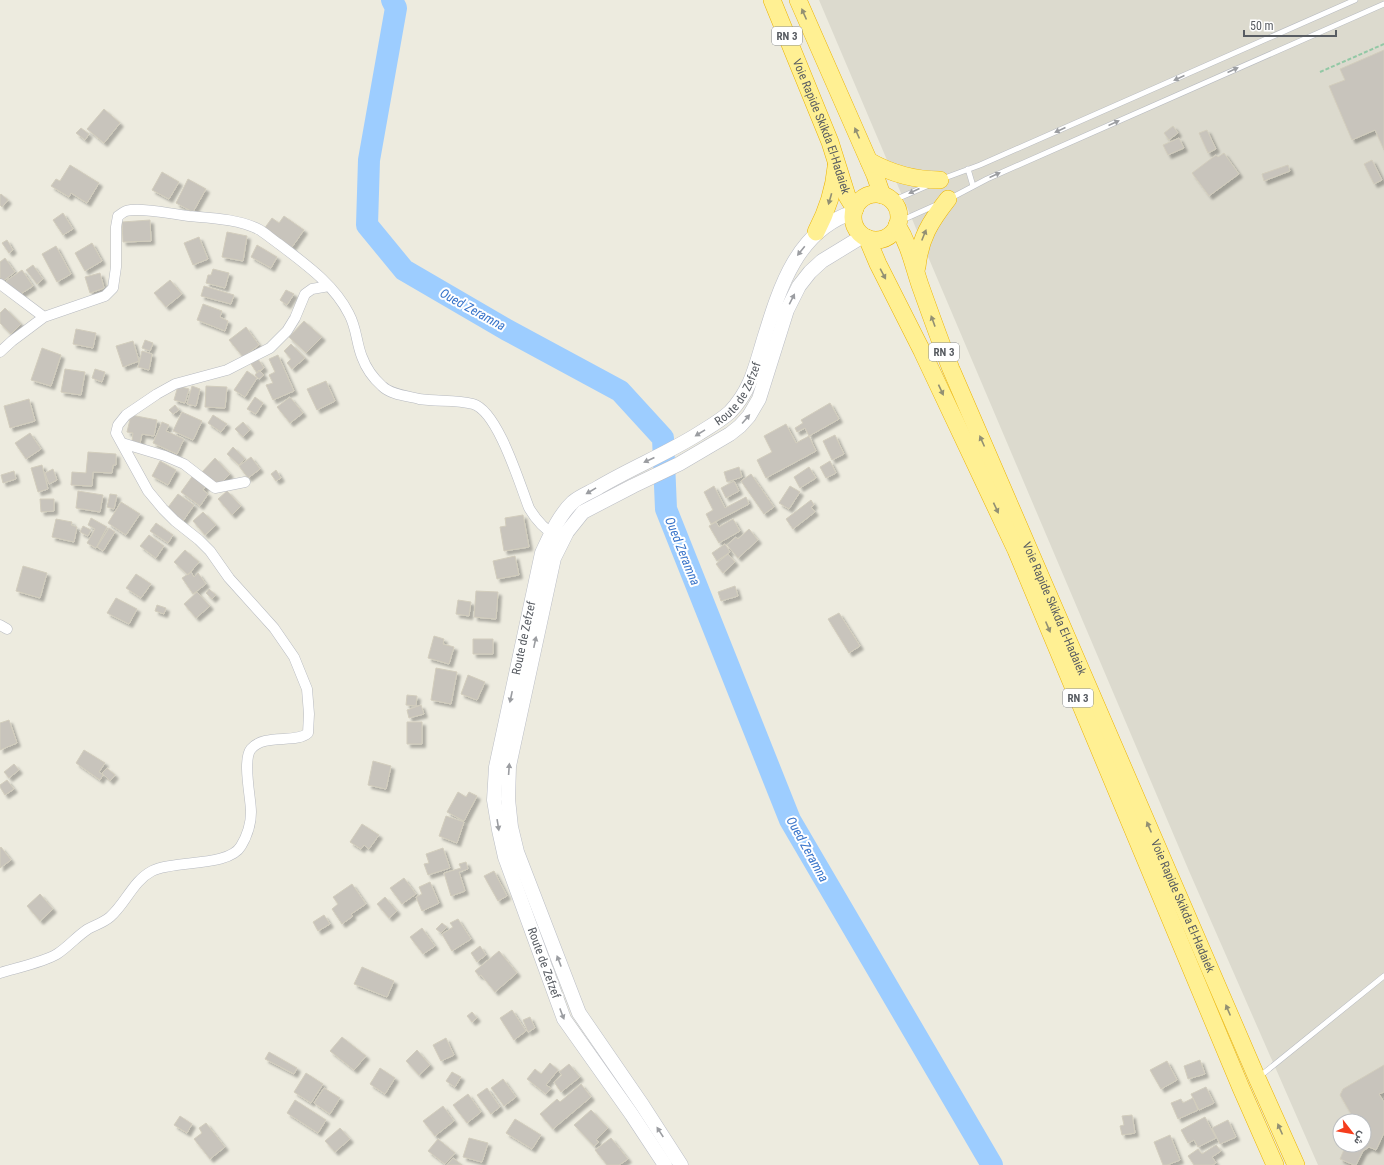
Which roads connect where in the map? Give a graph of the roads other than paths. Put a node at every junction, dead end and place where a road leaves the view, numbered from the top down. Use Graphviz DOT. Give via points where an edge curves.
graph roads {
  1 [pos="772,0"];
  2 [pos="798,0"];
  3 [pos="1356,0"];
  4 [pos="1384,4"];
  5 [pos="869,161"];
  6 [pos="837,163"];
  7 [pos="968,169"];
  8 [pos="940,180"];
  9 [pos="974,186"];
  10 [pos="887,198"];
  11 [pos="948,199"];
  12 [pos="854,210"];
  13 [pos="897,224"];
  14 [pos="816,232"];
  15 [pos="865,237"];
  16 [pos="916,273"];
  17 [pos="0,284"];
  18 [pos="329,286"];
  19 [pos="44,317"];
  20 [pos="0,352"];
  21 [pos="122,443"];
  22 [pos="245,482"];
  23 [pos="557,536"];
  24 [pos="0,973"];
  25 [pos="1384,976"];
  26 [pos="1257,1078"];
  27 [pos="665,1165"];
  28 [pos="681,1165"];
  29 [pos="1274,1165"];
  30 [pos="1296,1165"];
  1 -- 6 [label="highway, Voie Rapide Skikda El-Hadaiek / RN 3"];
  5 -- 2 [label="highway, Voie Rapide Skikda El-Hadaiek / RN 3, one-way"];
  3 -- 7 [label="lane, one-way"];
  9 -- 4 [label="lane, one-way"];
  5 -- 8 [label="highway" via="903,176"];
  5 -- 10 [label="highway, Voie Rapide Skikda El-Hadaiek / RN 3"];
  6 -- 12 [label="highway, Voie Rapide Skikda El-Hadaiek / RN 3"];
  6 -- 14 [label="highway, one-way" via="830,199"];
  7 -- 8 [label="lane"];
  7 -- 9 [label="lane"];
  8 -- 10 [label="lane, one-way"];
  9 -- 11 [label="lane"];
  10 -- 12 [label="highway, Voie Rapide Skikda El-Hadaiek" via="871,195 861,200"];
  10 -- 13 [label="highway, Voie Rapide Skikda El-Hadaiek" via="898,213"];
  11 -- 13 [label="lane"];
  16 -- 11 [label="highway, one-way" via="925,232"];
  12 -- 14 [label="main road, Route de Zefzef"];
  12 -- 15 [label="highway, Voie Rapide Skikda El-Hadaiek" via="854,223"];
  13 -- 15 [label="highway" via="887,236 877,240"];
  13 -- 16 [label="highway, Voie Rapide Skikda El-Hadaiek / RN 3" via="906,241"];
  14 -- 23 [label="main road, Route de Zefzef, one-way" via="797,255 787,274 776,299 754,374 738,402 722,419 674,449 625,471 573,502 555,525"];
  23 -- 15 [label="main road, Route de Zefzef, one-way" via="568,532 583,512 679,464 730,434 749,416 759,399 787,310 799,286 822,261"];
  15 -- 29 [label="highway, Voie Rapide Skikda El-Hadaiek / RN 3, one-way" via="920,346 1016,550"];
  26 -- 16 [label="highway, Voie Rapide Skikda El-Hadaiek / RN 3, one-way" via="951,369"];
  17 -- 19 [label="street"];
  18 -- 19 [label="street" via="260,230 218,219 140,210 125,212 118,216 113,288 105,296"];
  18 -- 21 [label="street" via="312,289 305,294 291,325 270,348 227,370 175,384 126,415 118,425 116,433"];
  18 -- 23 [label="street" via="349,314 356,330 362,357 371,374 384,388 423,400 474,404 484,412 502,438 535,519"];
  19 -- 20 [label="street"];
  21 -- 22 [label="street" via="184,464 215,488"];
  21 -- 24 [label="street" via="148,491 162,509 210,551 229,578 274,628 294,657 307,689 308,733 300,737 273,739 251,749 247,782 251,811 249,828 240,848 232,855 153,870 140,879 110,918 88,929 56,955"];
  23 -- 27 [label="main road, Route de Zefzef, one-way" via="542,554 496,767 494,800 499,830 506,857 564,1019"];
  28 -- 23 [label="main road, Route de Zefzef, one-way" via="579,1013 517,852 512,827 508,799 509,766"];
  25 -- 26 [label="lane"];
  30 -- 26 [label="highway, Voie Rapide Skikda El-Hadaiek / RN 3, one-way"];
}
